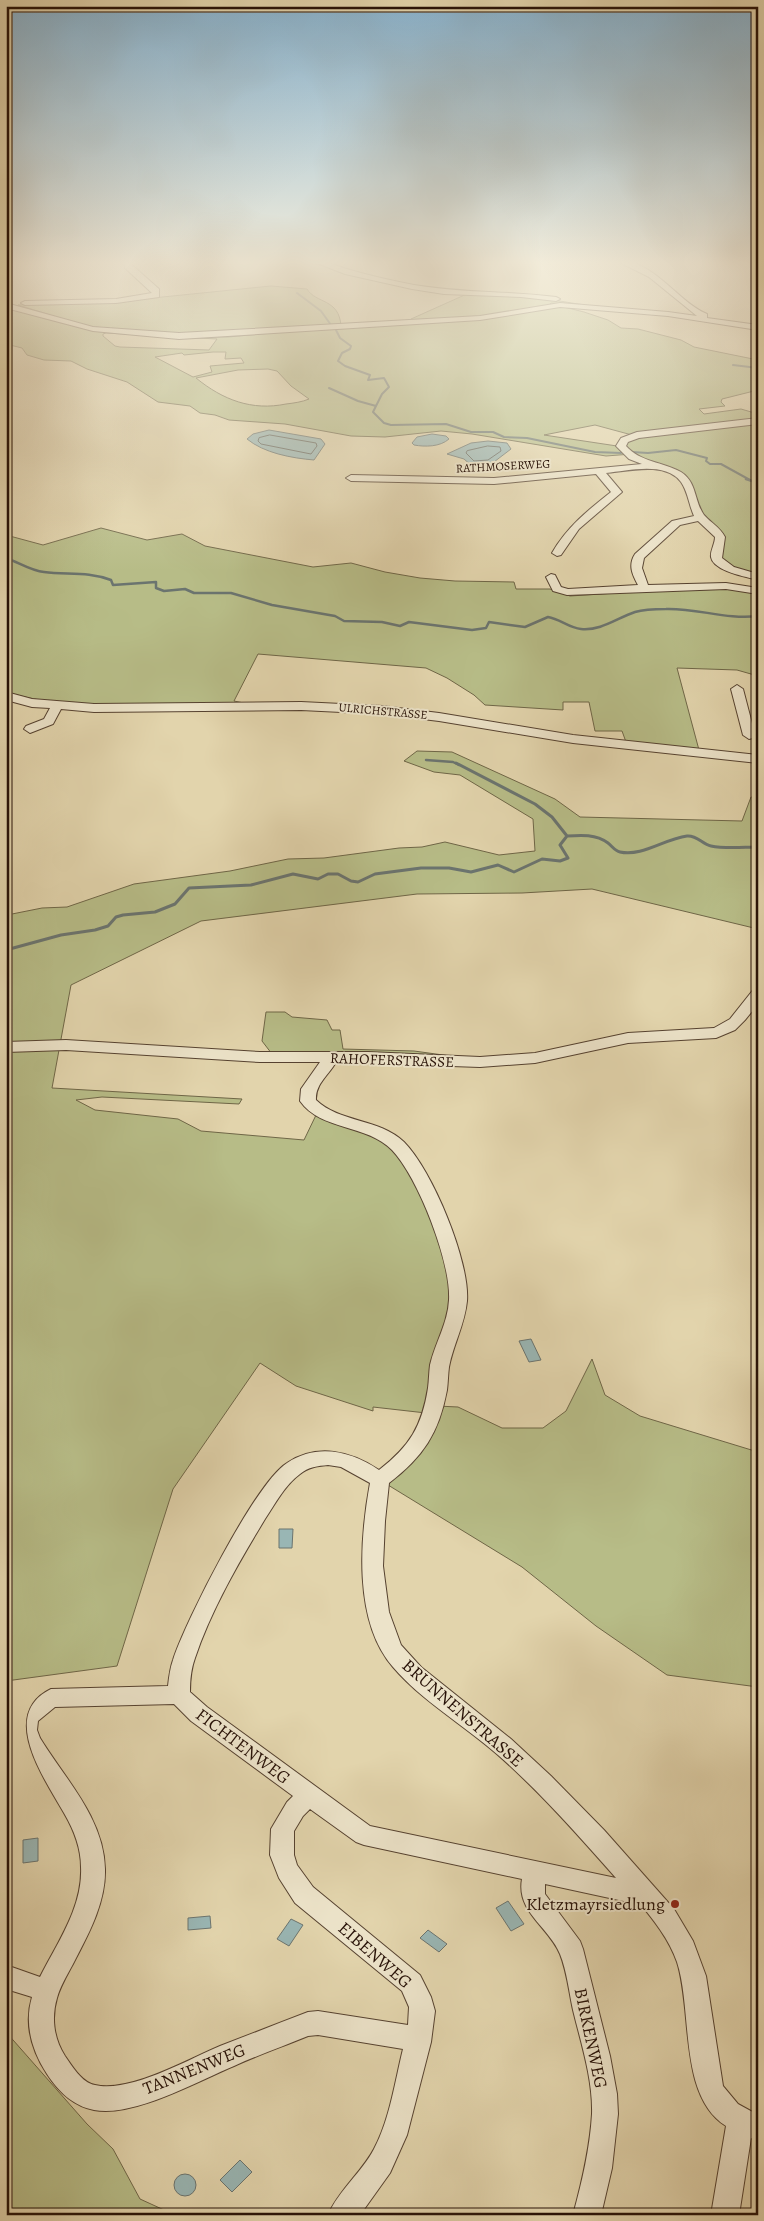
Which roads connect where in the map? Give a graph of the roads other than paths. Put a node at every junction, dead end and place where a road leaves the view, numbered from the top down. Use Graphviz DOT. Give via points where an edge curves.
graph roads {
  1 [pos="758,421"];
  2 [pos="657,466"];
  3 [pos="598,471"];
  4 [pos="351,478"];
  5 [pos="701,517"];
  6 [pos="557,553"];
  7 [pos="758,577"];
  8 [pos="551,578"];
  9 [pos="645,588"];
  10 [pos="758,591"];
  11 [pos="737,689"];
  12 [pos="6,696"];
  13 [pos="57,706"];
  14 [pos="30,729"];
  15 [pos="753,734"];
  16 [pos="754,758"];
  17 [pos="758,993"];
  18 [pos="6,1047"];
  19 [pos="330,1058"];
  20 [pos="380,1480"];
  21 [pos="179,1695"];
  22 [pos="309,1796"];
  23 [pos="535,1872"];
  24 [pos="642,1890"];
  25 [pos="6,1977"];
  26 [pos="47,1991"];
  27 [pos="418,2039"];
  28 [pos="749,2124"];
  29 [pos="342,2215"];
  30 [pos="587,2215"];
  31 [pos="725,2215"];
  1 -- 2 [label="street" via="647,433 629,437 622,443 626,452"];
  2 -- 3 [label="street, RATHMOSERWEG"];
  2 -- 5 [label="street" via="675,472 685,480"];
  3 -- 4 [label="street, RATHMOSERWEG" via="483,481"];
  3 -- 6 [label="street" via="617,492 566,535"];
  5 -- 7 [label="street" via="719,535 716,556 720,563"];
  5 -- 9 [label="street" via="676,523 639,556 637,572"];
  8 -- 9 [label="street" via="557,589 567,592"];
  9 -- 10 [label="street" via="726,586"];
  11 -- 15 [label="street"];
  12 -- 13 [label="street, ULRICHSTRASSE"];
  13 -- 14 [label="street" via="49,721"];
  13 -- 16 [label="street, ULRICHSTRASSE" via="367,709 440,717 573,739"];
  15 -- 16 [label="street"];
  17 -- 19 [label="street, RAHOFERSTRASSE" via="731,1027 707,1034 628,1038 498,1062"];
  18 -- 19 [label="street, RAHOFERSTRASSE" via="66,1045 233,1056"];
  19 -- 20 [label="street" via="308,1090 308,1101 318,1110 385,1135 403,1152 426,1191 449,1247 458,1290 457,1308 442,1355 435,1402 425,1435 410,1456"];
  20 -- 21 [label="street" via="354,1463 337,1458 314,1460 284,1474 228,1566 193,1637 181,1670"];
  20 -- 24 [label="street, BRUNNENSTRASSE" via="374,1518 374,1570 380,1616 392,1650 424,1682 515,1756 583,1824"];
  21 -- 22 [label="street, FICHTENWEG" via="199,1714"];
  21 -- 26 [label="street, TANNENWEG" via="51,1698 32,1711 27,1720 29,1741 80,1820 91,1849 93,1866 86,1913"];
  22 -- 23 [label="street, FICHTENWEG" via="368,1837"];
  22 -- 27 [label="street, EIBENWEG" via="295,1809 283,1829 282,1855 288,1870 304,1895 411,1983 421,2002"];
  23 -- 24 [label="street, FICHTENWEG" via="628,1891"];
  23 -- 30 [label="street, BIRKENWEG" via="534,1898 571,1949 604,2094 599,2168"];
  24 -- 28 [label="street, BRUNNENSTRASSE" via="678,1937 689,1961 710,2085 716,2099 725,2110"];
  25 -- 26 [label="street"];
  26 -- 27 [label="street, TANNENWEG" via="41,2020 45,2047 69,2082 94,2098 122,2097 144,2091 308,2024"];
  27 -- 29 [label="street, EIBENWEG" via="403,2106 384,2157"];
  28 -- 31 [label="street"];
}
